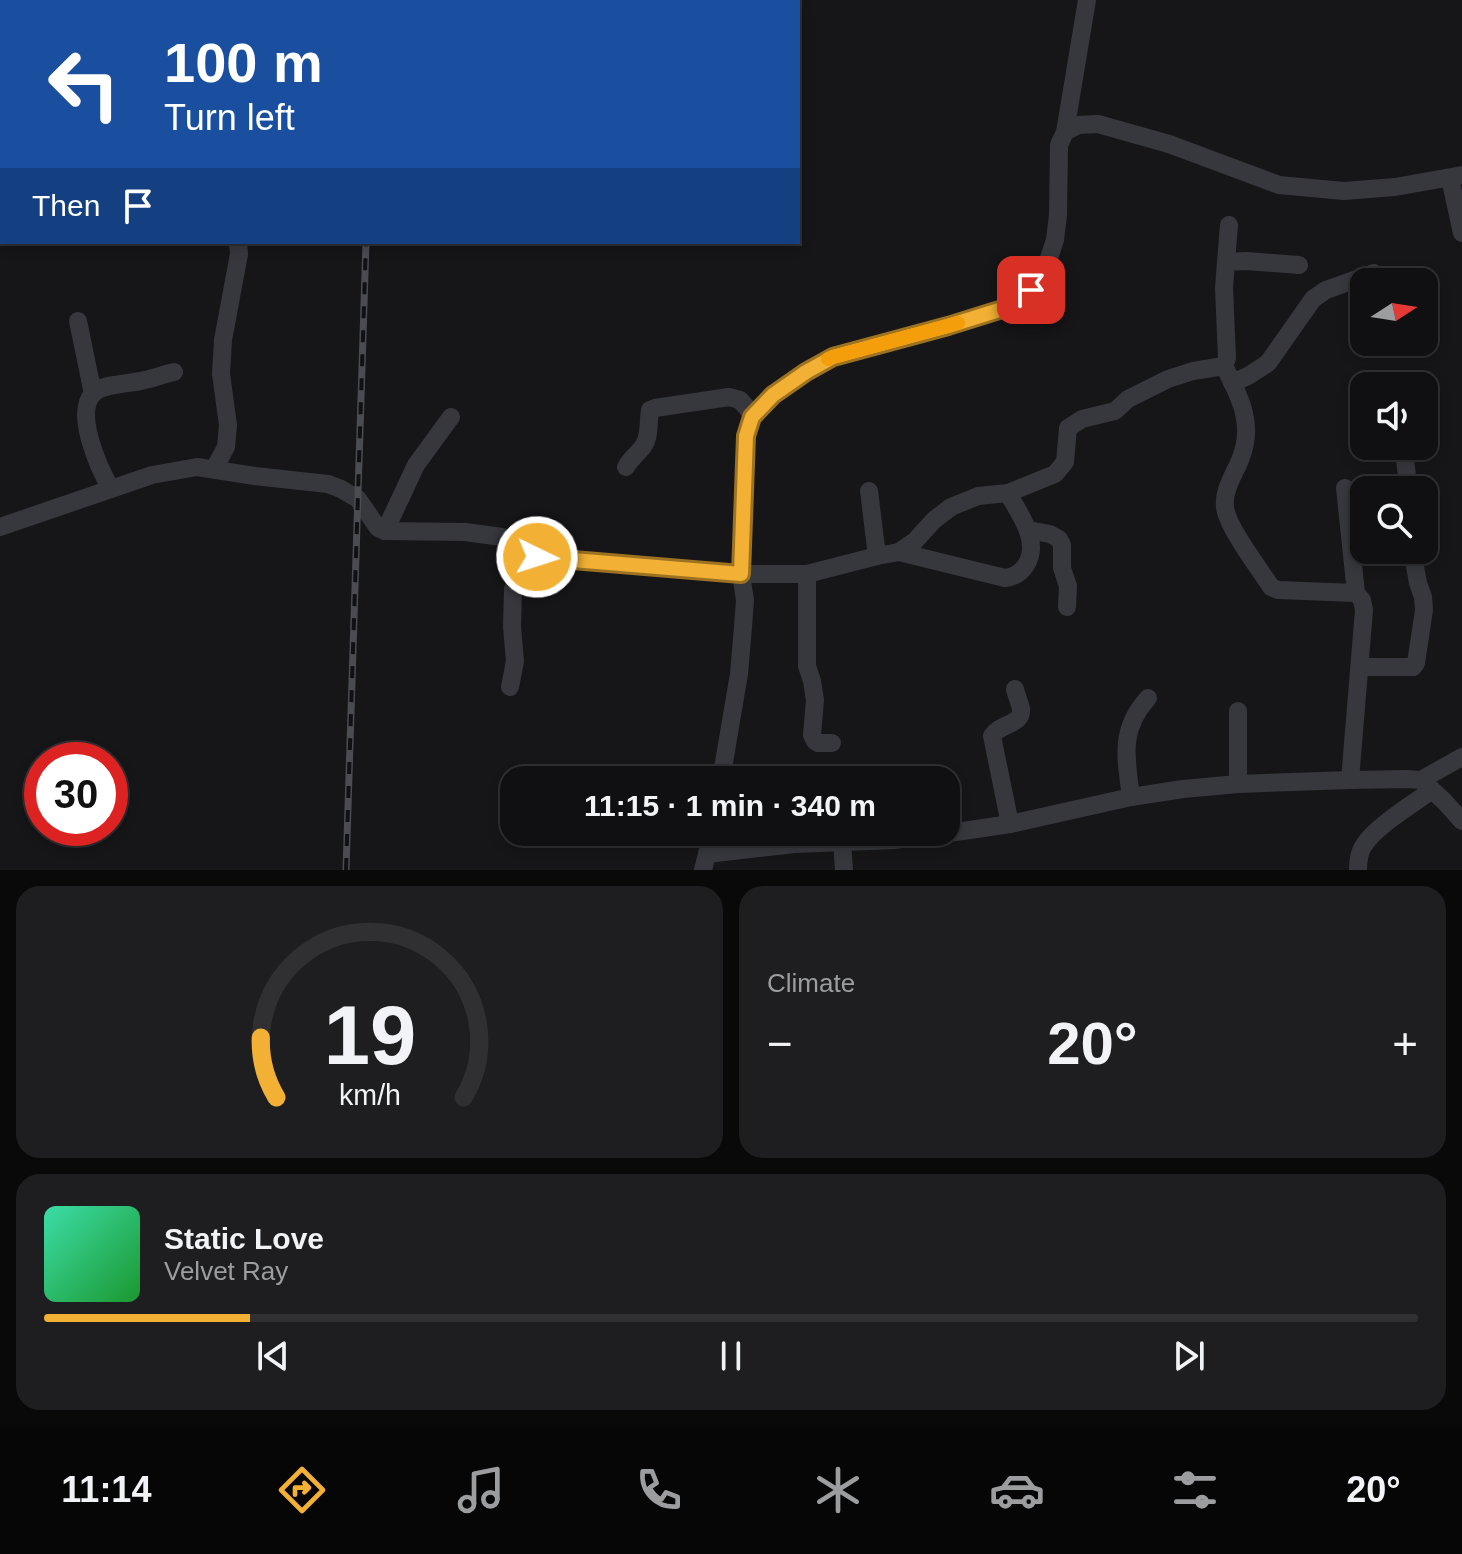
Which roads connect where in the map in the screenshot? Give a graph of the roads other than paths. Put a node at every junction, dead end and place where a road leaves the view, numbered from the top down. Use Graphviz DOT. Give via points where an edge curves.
graph roads {
  1 [pos="1087,0"];
  2 [pos="1065,132"];
  3 [pos="1456,177"];
  4 [pos="1229,225"];
  5 [pos="1462,233"];
  6 [pos="238,244"];
  7 [pos="1226,262"];
  8 [pos="1299,265"];
  9 [pos="1350,282"];
  10 [pos="78,321"];
  11 [pos="174,372"];
  12 [pos="1228,375"];
  13 [pos="93,394"];
  14 [pos="753,415"];
  15 [pos="451,417"];
  16 [pos="626,467"];
  17 [pos="214,469"];
  18 [pos="1345,488"];
  19 [pos="111,489"];
  20 [pos="869,491"];
  21 [pos="1008,493"];
  22 [pos="0,527"];
  23 [pos="1028,530"];
  24 [pos="385,531"];
  25 [pos="899,552"];
  26 [pos="533,556"];
  27 [pos="877,556"];
  28 [pos="1415,564"];
  29 [pos="741,574"];
  30 [pos="807,574"];
  31 [pos="1356,593"];
  32 [pos="1067,607"];
  33 [pos="1360,667"];
  34 [pos="510,687"];
  35 [pos="1015,689"];
  36 [pos="1148,698"];
  37 [pos="1238,711"];
  38 [pos="832,743"];
  39 [pos="1462,757"];
  40 [pos="724,766"];
  41 [pos="1350,780"];
  42 [pos="1238,784"];
  43 [pos="1426,785"];
  44 [pos="1131,797"];
  45 [pos="1462,821"];
  46 [pos="1010,824"];
  47 [pos="960,831"];
  48 [pos="785,846"];
  49 [pos="842,846"];
  50 [pos="705,862"];
  51 [pos="844,870"];
  52 [pos="1358,870"];
  1 -- 2 [label="street"];
  2 -- 3 [label="street" via="1098,124 1279,185 1344,191"];
  2 -- 14 [label="street" via="1059,145 1055,240 1031,290 1012,306 833,357 773,395"];
  3 -- 5 [label="street"];
  4 -- 7 [label="street"];
  6 -- 17 [label="street" via="223,340 226,447"];
  7 -- 8 [label="street"];
  7 -- 12 [label="street"];
  9 -- 12 [label="street" via="1313,299 1268,363 1248,376"];
  10 -- 13 [label="street"];
  11 -- 13 [label="street"];
  12 -- 21 [label="street" via="1193,371 1128,399 1115,411 1082,419 1068,428 1065,462 1055,474"];
  12 -- 31 [label="street" via="1244,410 1246,432 1225,496 1230,523 1271,587"];
  13 -- 19 [label="street" via="87,407 88,431"];
  14 -- 16 [label="street" via="740,400 729,397 650,410 647,440"];
  14 -- 29 [label="street" via="746,436"];
  15 -- 24 [label="street" via="416,465"];
  17 -- 19 [label="street" via="178,469"];
  17 -- 24 [label="street" via="328,484 358,499"];
  18 -- 31 [label="street"];
  19 -- 22 [label="street"];
  20 -- 27 [label="street"];
  21 -- 23 [label="street"];
  21 -- 25 [label="street" via="978,496 951,507"];
  23 -- 25 [label="street" via="1030,559 1012,577"];
  23 -- 32 [label="street" via="1059,539"];
  24 -- 26 [label="street" via="502,537"];
  25 -- 27 [label="street"];
  26 -- 29 [label="street"];
  26 -- 34 [label="street" via="513,589 515,661"];
  27 -- 30 [label="street"];
  28 -- 33 [label="street" via="1424,610 1416,663"];
  29 -- 30 [label="street"];
  29 -- 40 [label="street" via="742,643"];
  30 -- 38 [label="street" via="807,666 815,700 812,735 818,743"];
  31 -- 33 [label="street" via="1364,610"];
  33 -- 41 [label="street"];
  35 -- 46 [label="street" via="1020,717 992,736"];
  36 -- 44 [label="street" via="1129,728 1125,747"];
  37 -- 42 [label="street"];
  39 -- 43 [label="street"];
  41 -- 42 [label="street"];
  41 -- 43 [label="street" via="1406,779"];
  42 -- 44 [label="street"];
  43 -- 45 [label="street"];
  43 -- 52 [label="street" via="1365,844"];
  44 -- 46 [label="street"];
  46 -- 47 [label="street"];
  48 -- 50 [label="street"];
  49 -- 51 [label="street"];
}
